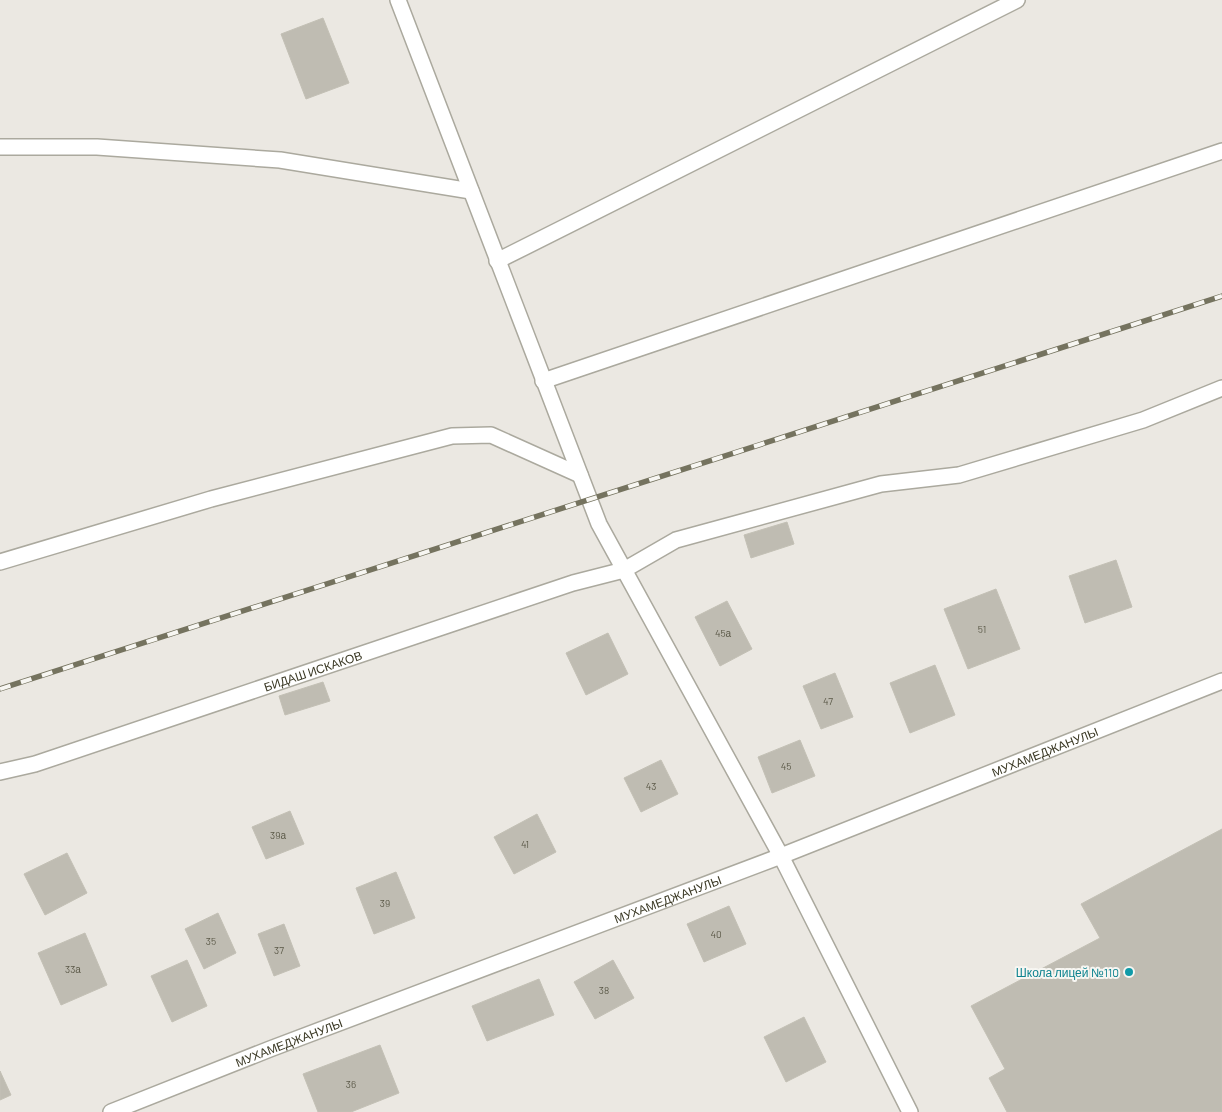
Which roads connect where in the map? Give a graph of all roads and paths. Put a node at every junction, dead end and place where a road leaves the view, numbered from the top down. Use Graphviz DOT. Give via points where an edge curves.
graph roads {
  1 [pos="398,0"];
  2 [pos="1017,0"];
  3 [pos="0,147"];
  4 [pos="1222,151"];
  5 [pos="471,191"];
  6 [pos="498,261"];
  7 [pos="544,381"];
  8 [pos="1222,388"];
  9 [pos="580,476"];
  10 [pos="0,562"];
  11 [pos="624,570"];
  12 [pos="1222,681"];
  13 [pos="0,772"];
  14 [pos="781,856"];
  15 [pos="111,1112"];
  16 [pos="910,1112"];
  1 -- 5 [label="street"];
  2 -- 6 [label="street"];
  3 -- 5 [label="street" via="97,147 280,160"];
  4 -- 7 [label="street"];
  5 -- 6 [label="street"];
  6 -- 7 [label="street"];
  7 -- 9 [label="street"];
  8 -- 11 [label="street, БИДАШ ИСКАКОВ" via="1143,420 960,475 881,484 676,540"];
  9 -- 10 [label="street" via="491,435 452,436 211,499"];
  9 -- 11 [label="street" via="599,524"];
  11 -- 13 [label="street, БИДАШ ИСКАКОВ" via="563,586 35,764"];
  11 -- 14 [label="street"];
  12 -- 14 [label="street, МУХАМЕДЖАНУЛЫ"];
  14 -- 15 [label="street, МУХАМЕДЖАНУЛЫ"];
  14 -- 16 [label="street"];
}
